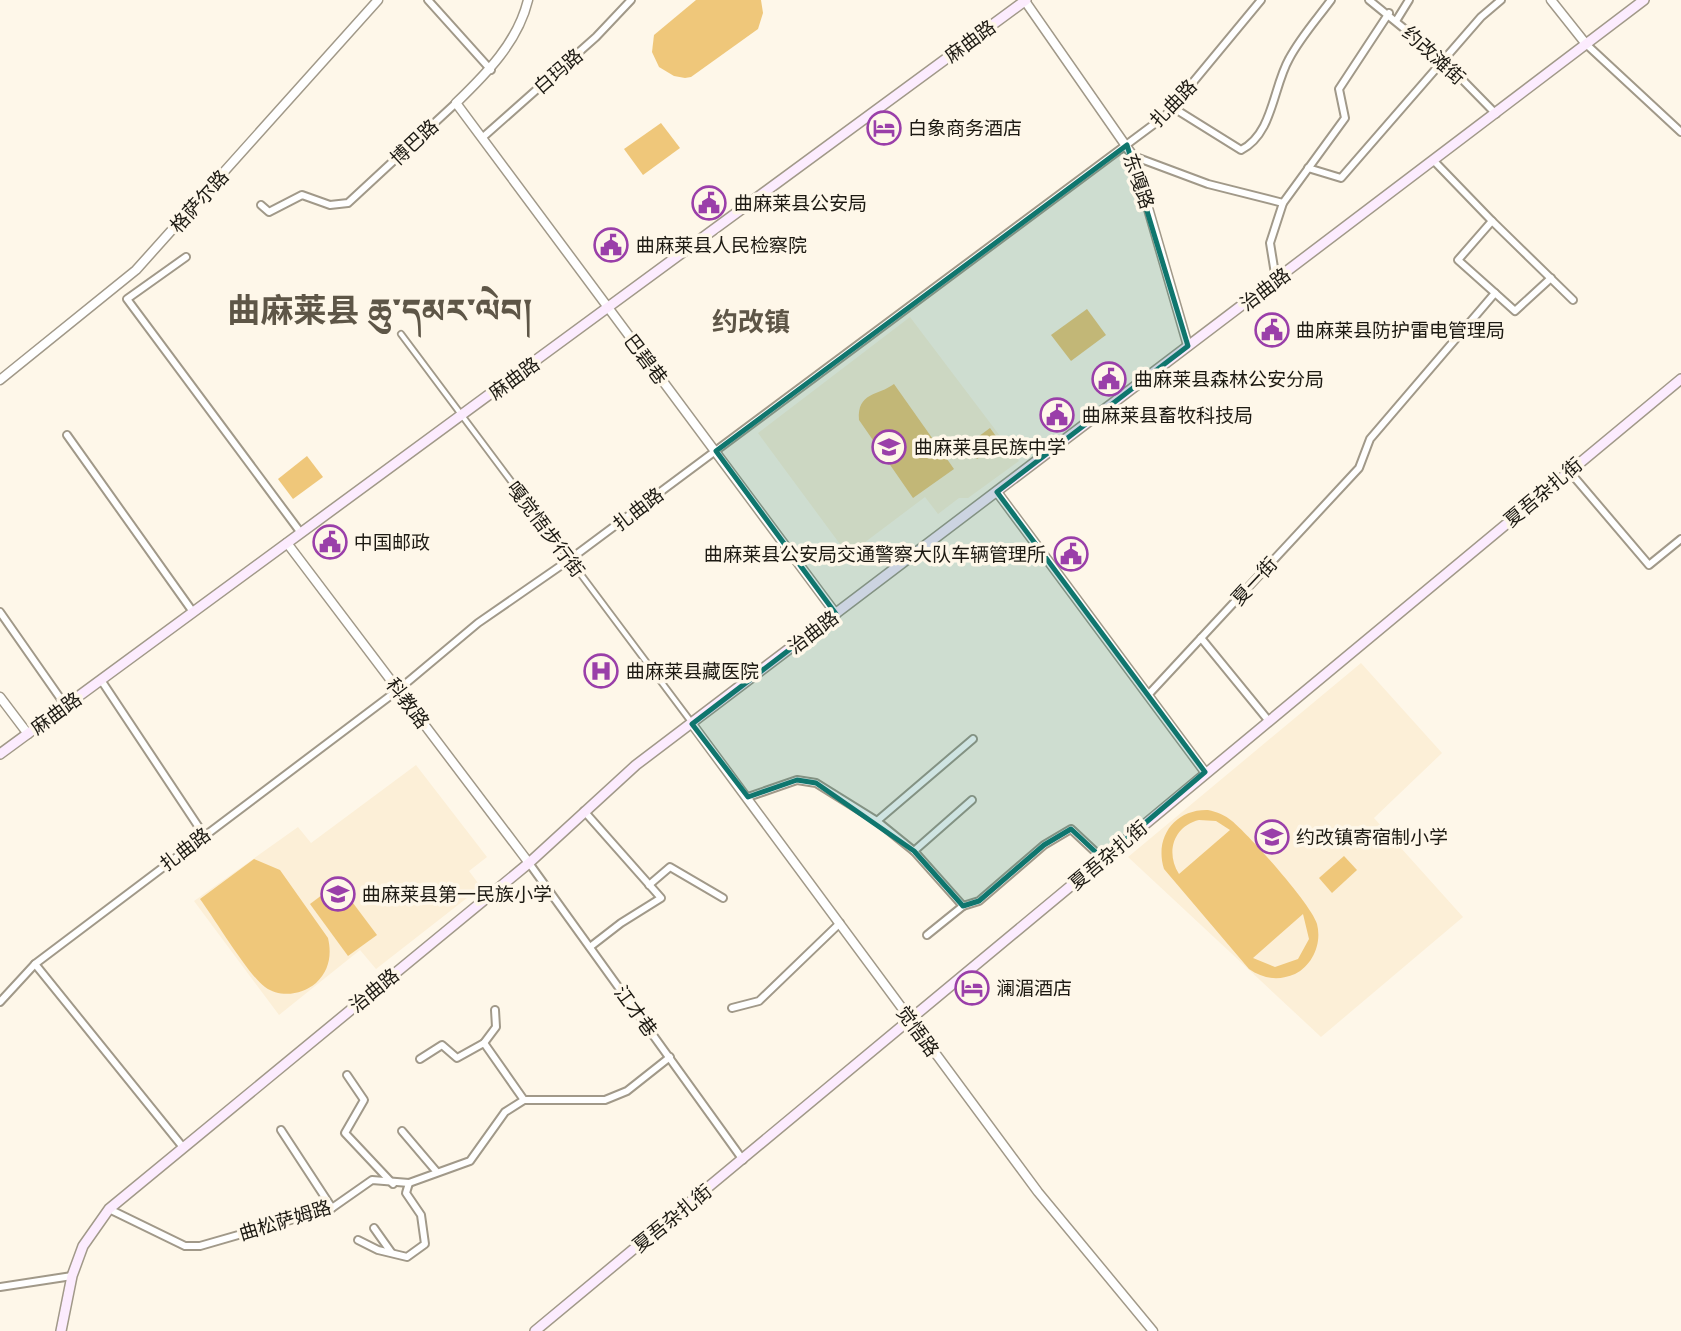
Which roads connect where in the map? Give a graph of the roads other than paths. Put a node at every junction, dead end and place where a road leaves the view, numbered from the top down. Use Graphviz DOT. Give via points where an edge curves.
graph roads {
  1 [pos="378,0"];
  2 [pos="428,0"];
  3 [pos="528,0"];
  4 [pos="631,0"];
  5 [pos="1026,0"];
  6 [pos="1261,0"];
  7 [pos="1331,0"];
  8 [pos="1369,0"];
  9 [pos="1409,0"];
  10 [pos="1501,0"];
  11 [pos="1552,0"];
  12 [pos="1644,0"];
  13 [pos="1389,13"];
  14 [pos="1396,21"];
  15 [pos="1586,44"];
  16 [pos="1444,61"];
  17 [pos="491,70"];
  18 [pos="456,103"];
  19 [pos="1172,107"];
  20 [pos="1496,114"];
  21 [pos="1681,132"];
  22 [pos="482,138"];
  23 [pos="1127,145"];
  24 [pos="1133,156"];
  25 [pos="1434,161"];
  26 [pos="1308,168"];
  27 [pos="1283,203"];
  28 [pos="261,205"];
  29 [pos="1493,221"];
  30 [pos="186,257"];
  31 [pos="1551,278"];
  32 [pos="1276,280"];
  33 [pos="1495,293"];
  34 [pos="1573,300"];
  35 [pos="608,309"];
  36 [pos="401,334"];
  37 [pos="1188,346"];
  38 [pos="1681,379"];
  39 [pos="0,380"];
  40 [pos="461,416"];
  41 [pos="67,435"];
  42 [pos="716,451"];
  43 [pos="1569,471"];
  44 [pos="997,492"];
  45 [pos="301,533"];
  46 [pos="1681,539"];
  47 [pos="287,543"];
  48 [pos="569,560"];
  49 [pos="0,612"];
  50 [pos="193,612"];
  51 [pos="836,614"];
  52 [pos="1201,638"];
  53 [pos="101,680"];
  54 [pos="398,690"];
  55 [pos="1149,694"];
  56 [pos="0,697"];
  57 [pos="65,705"];
  58 [pos="1268,720"];
  59 [pos="692,724"];
  60 [pos="28,734"];
  61 [pos="973,739"];
  62 [pos="0,754"];
  63 [pos="1205,772"];
  64 [pos="748,797"];
  65 [pos="972,800"];
  66 [pos="584,811"];
  67 [pos="877,821"];
  68 [pos="204,835"];
  69 [pos="914,851"];
  70 [pos="1103,859"];
  71 [pos="529,863"];
  72 [pos="649,885"];
  73 [pos="723,898"];
  74 [pos="963,906"];
  75 [pos="840,923"];
  76 [pos="927,935"];
  77 [pos="590,947"];
  78 [pos="35,964"];
  79 [pos="1,998"];
  80 [pos="732,1008"];
  81 [pos="495,1010"];
  82 [pos="911,1020"];
  83 [pos="484,1043"];
  84 [pos="670,1057"];
  85 [pos="420,1059"];
  86 [pos="347,1075"];
  87 [pos="524,1100"];
  88 [pos="281,1130"];
  89 [pos="402,1131"];
  90 [pos="183,1146"];
  91 [pos="743,1160"];
  92 [pos="436,1171"];
  93 [pos="410,1183"];
  94 [pos="393,1184"];
  95 [pos="332,1208"];
  96 [pos="109,1209"];
  97 [pos="374,1228"];
  98 [pos="358,1240"];
  99 [pos="391,1252"];
  100 [pos="72,1276"];
  101 [pos="0,1287"];
  102 [pos="61,1331"];
  103 [pos="535,1331"];
  104 [pos="1153,1331"];
  1 -- 39 [label="street, 格萨尔路" via="151,254"];
  2 -- 17 [label="street"];
  3 -- 17 [label="street, 博巴路" via="525,15"];
  4 -- 22 [label="street, 白玛路"];
  5 -- 23 [label="street, 东嘎路"];
  5 -- 35 [label="main road, 麻曲路"];
  6 -- 19 [label="street, 扎曲路"];
  7 -- 19 [label="street" via="1288,59 1269,115 1248,146 1241,150"];
  8 -- 13 [label="street, 约改滩街"];
  9 -- 14 [label="street"];
  10 -- 16 [label="street"];
  11 -- 15 [label="street"];
  12 -- 15 [label="main road, 治曲路"];
  13 -- 14 [label="street, 约改滩街"];
  13 -- 26 [label="street" via="1339,89 1345,118"];
  14 -- 16 [label="street, 约改滩街"];
  15 -- 20 [label="main road, 治曲路"];
  15 -- 21 [label="street"];
  16 -- 20 [label="street, 约改滩街"];
  16 -- 26 [label="street" via="1341,178"];
  17 -- 18 [label="street, 博巴路"];
  18 -- 22 [label="street, 巴碧巷"];
  18 -- 28 [label="street, 博巴路" via="348,204 330,205 302,195 269,212"];
  19 -- 23 [label="street, 扎曲路"];
  20 -- 25 [label="main road, 治曲路"];
  22 -- 35 [label="street, 巴碧巷"];
  23 -- 24 [label="street, 东嘎路"];
  23 -- 42 [label="street, 扎曲路"];
  24 -- 27 [label="street" via="1208,184"];
  24 -- 37 [label="street, 东嘎路"];
  25 -- 29 [label="street"];
  25 -- 32 [label="main road, 治曲路"];
  26 -- 27 [label="street"];
  27 -- 32 [label="street" via="1270,243"];
  29 -- 31 [label="street"];
  29 -- 33 [label="street" via="1458,260"];
  30 -- 45 [label="street" via="127,299"];
  31 -- 33 [label="street" via="1515,311"];
  31 -- 34 [label="street"];
  32 -- 37 [label="main road, 治曲路"];
  33 -- 52 [label="street, 夏一街" via="1370,439 1359,468"];
  35 -- 40 [label="main road, 麻曲路"];
  35 -- 42 [label="street, 巴碧巷"];
  36 -- 40 [label="street, 嘎觉悟步行街"];
  37 -- 44 [label="main road, 治曲路"];
  38 -- 43 [label="main road, 夏吾杂扎街"];
  40 -- 45 [label="main road, 麻曲路"];
  40 -- 48 [label="street, 嘎觉悟步行街"];
  41 -- 50 [label="street"];
  42 -- 48 [label="street, 扎曲路"];
  42 -- 51 [label="street, 巴碧巷"];
  43 -- 46 [label="street" via="1649,565"];
  43 -- 58 [label="main road, 夏吾杂扎街"];
  44 -- 51 [label="main road, 治曲路"];
  44 -- 55 [label="street"];
  45 -- 47 [label="main road, 麻曲路"];
  47 -- 50 [label="main road, 麻曲路"];
  47 -- 54 [label="street, 科教路"];
  48 -- 54 [label="street, 扎曲路" via="478,623"];
  48 -- 59 [label="street, 嘎觉悟步行街"];
  49 -- 57 [label="street"];
  50 -- 53 [label="main road, 麻曲路"];
  51 -- 59 [label="main road, 治曲路"];
  52 -- 55 [label="street, 夏一街"];
  52 -- 58 [label="street"];
  53 -- 57 [label="main road, 麻曲路"];
  53 -- 68 [label="street"];
  54 -- 68 [label="street, 扎曲路"];
  54 -- 71 [label="street, 科教路"];
  55 -- 63 [label="street"];
  56 -- 60 [label="street"];
  57 -- 60 [label="main road, 麻曲路"];
  58 -- 63 [label="main road, 夏吾杂扎街"];
  59 -- 64 [label="street, 觉悟路"];
  59 -- 66 [label="main road, 治曲路"];
  60 -- 62 [label="main road, 麻曲路"];
  61 -- 67 [label="street"];
  63 -- 70 [label="main road, 夏吾杂扎街"];
  64 -- 67 [label="street" via="806,781"];
  64 -- 75 [label="street, 觉悟路"];
  65 -- 69 [label="street"];
  66 -- 71 [label="main road, 治曲路"];
  66 -- 72 [label="street"];
  67 -- 69 [label="street"];
  68 -- 78 [label="street, 扎曲路"];
  69 -- 74 [label="street"];
  70 -- 74 [label="street" via="1071,829 1044,845 979,901"];
  70 -- 82 [label="main road, 夏吾杂扎街"];
  71 -- 77 [label="street, 江才巷"];
  71 -- 90 [label="main road, 治曲路"];
  72 -- 73 [label="street" via="670,867"];
  72 -- 77 [label="street" via="661,898"];
  74 -- 76 [label="street"];
  75 -- 80 [label="street" via="759,1001"];
  75 -- 82 [label="street, 觉悟路"];
  77 -- 84 [label="street, 江才巷"];
  78 -- 79 [label="street, 扎曲路"];
  78 -- 90 [label="street"];
  81 -- 83 [label="street" via="496,1027"];
  82 -- 91 [label="main road, 夏吾杂扎街"];
  82 -- 104 [label="street, 觉悟路" via="1038,1192"];
  83 -- 85 [label="street" via="457,1058 442,1045"];
  83 -- 87 [label="street"];
  84 -- 87 [label="street" via="627,1091 605,1100"];
  84 -- 91 [label="street, 江才巷"];
  86 -- 94 [label="street" via="364,1100 345,1133"];
  87 -- 93 [label="street, 曲松萨姆路" via="505,1112 470,1161"];
  88 -- 95 [label="street"];
  89 -- 92 [label="street"];
  90 -- 96 [label="main road, 治曲路"];
  91 -- 103 [label="main road, 夏吾杂扎街"];
  93 -- 94 [label="street, 曲松萨姆路"];
  93 -- 98 [label="street" via="406,1194 421,1215 425,1244 407,1257"];
  94 -- 95 [label="street, 曲松萨姆路" via="372,1180"];
  95 -- 96 [label="street, 曲松萨姆路" via="200,1246 185,1246"];
  96 -- 100 [label="main road, 治曲路" via="83,1246"];
  97 -- 99 [label="street"];
  100 -- 101 [label="street"];
  100 -- 102 [label="main road, 治曲路"];
}
